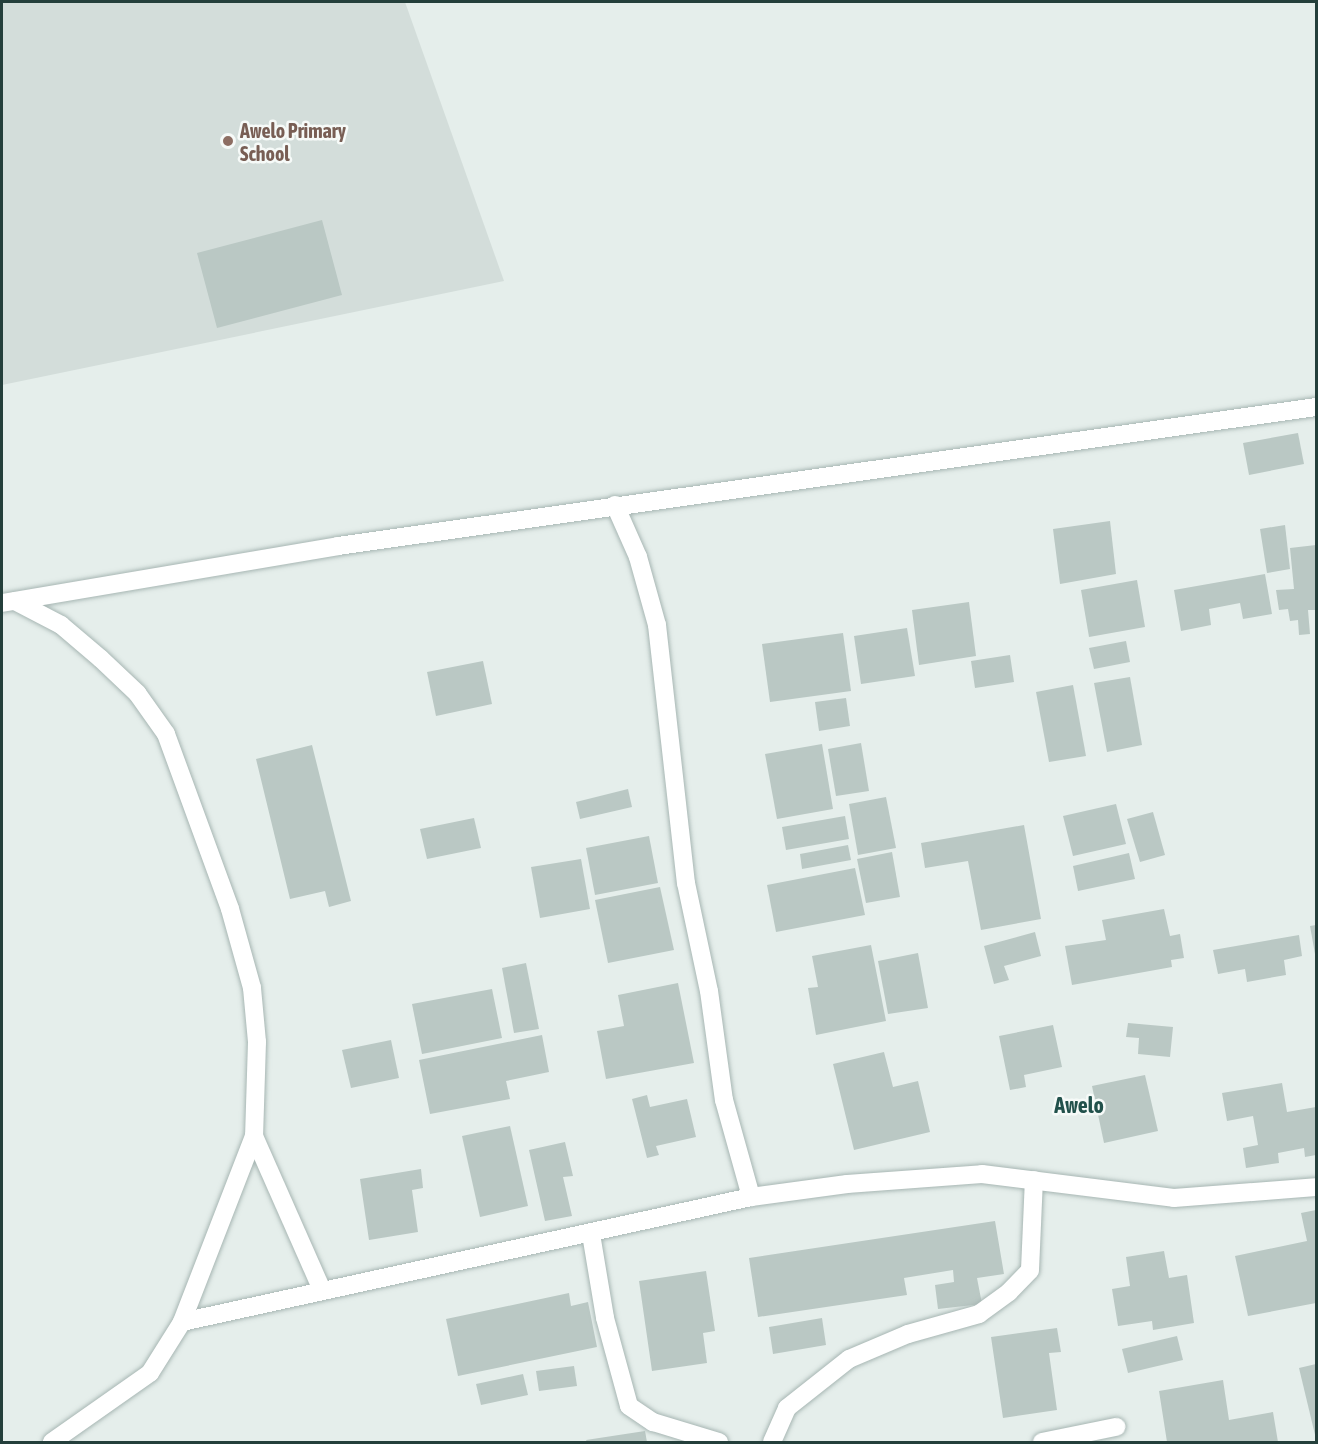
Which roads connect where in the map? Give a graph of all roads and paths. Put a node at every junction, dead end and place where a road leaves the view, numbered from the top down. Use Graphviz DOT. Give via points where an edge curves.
graph roads {
  1 [pos="1317,406"];
  2 [pos="615,505"];
  3 [pos="8,602"];
  4 [pos="254,1136"];
  5 [pos="1034,1180"];
  6 [pos="1317,1187"];
  7 [pos="751,1197"];
  8 [pos="591,1234"];
  9 [pos="322,1290"];
  10 [pos="182,1322"];
  11 [pos="1116,1427"];
  12 [pos="52,1443"];
  13 [pos="719,1443"];
  14 [pos="772,1443"];
  15 [pos="1042,1443"];
  1 -- 2 [label="street"];
  2 -- 3 [label="street"];
  2 -- 7 [label="street" via="638,557 657,625 686,883 709,992 724,1100"];
  3 -- 4 [label="street" via="61,625 137,693 166,734 230,909 252,988 258,1054"];
  4 -- 9 [label="street"];
  4 -- 10 [label="street"];
  5 -- 6 [label="street" via="1174,1198"];
  5 -- 7 [label="street" via="982,1174 909,1178"];
  5 -- 14 [label="street" via="1030,1270 1009,1292 979,1314 908,1334 849,1359 787,1408"];
  7 -- 8 [label="street"];
  8 -- 9 [label="street"];
  8 -- 13 [label="street" via="605,1318 629,1406 653,1422"];
  9 -- 10 [label="street"];
  10 -- 12 [label="street" via="150,1373"];
  11 -- 15 [label="street"];
}
